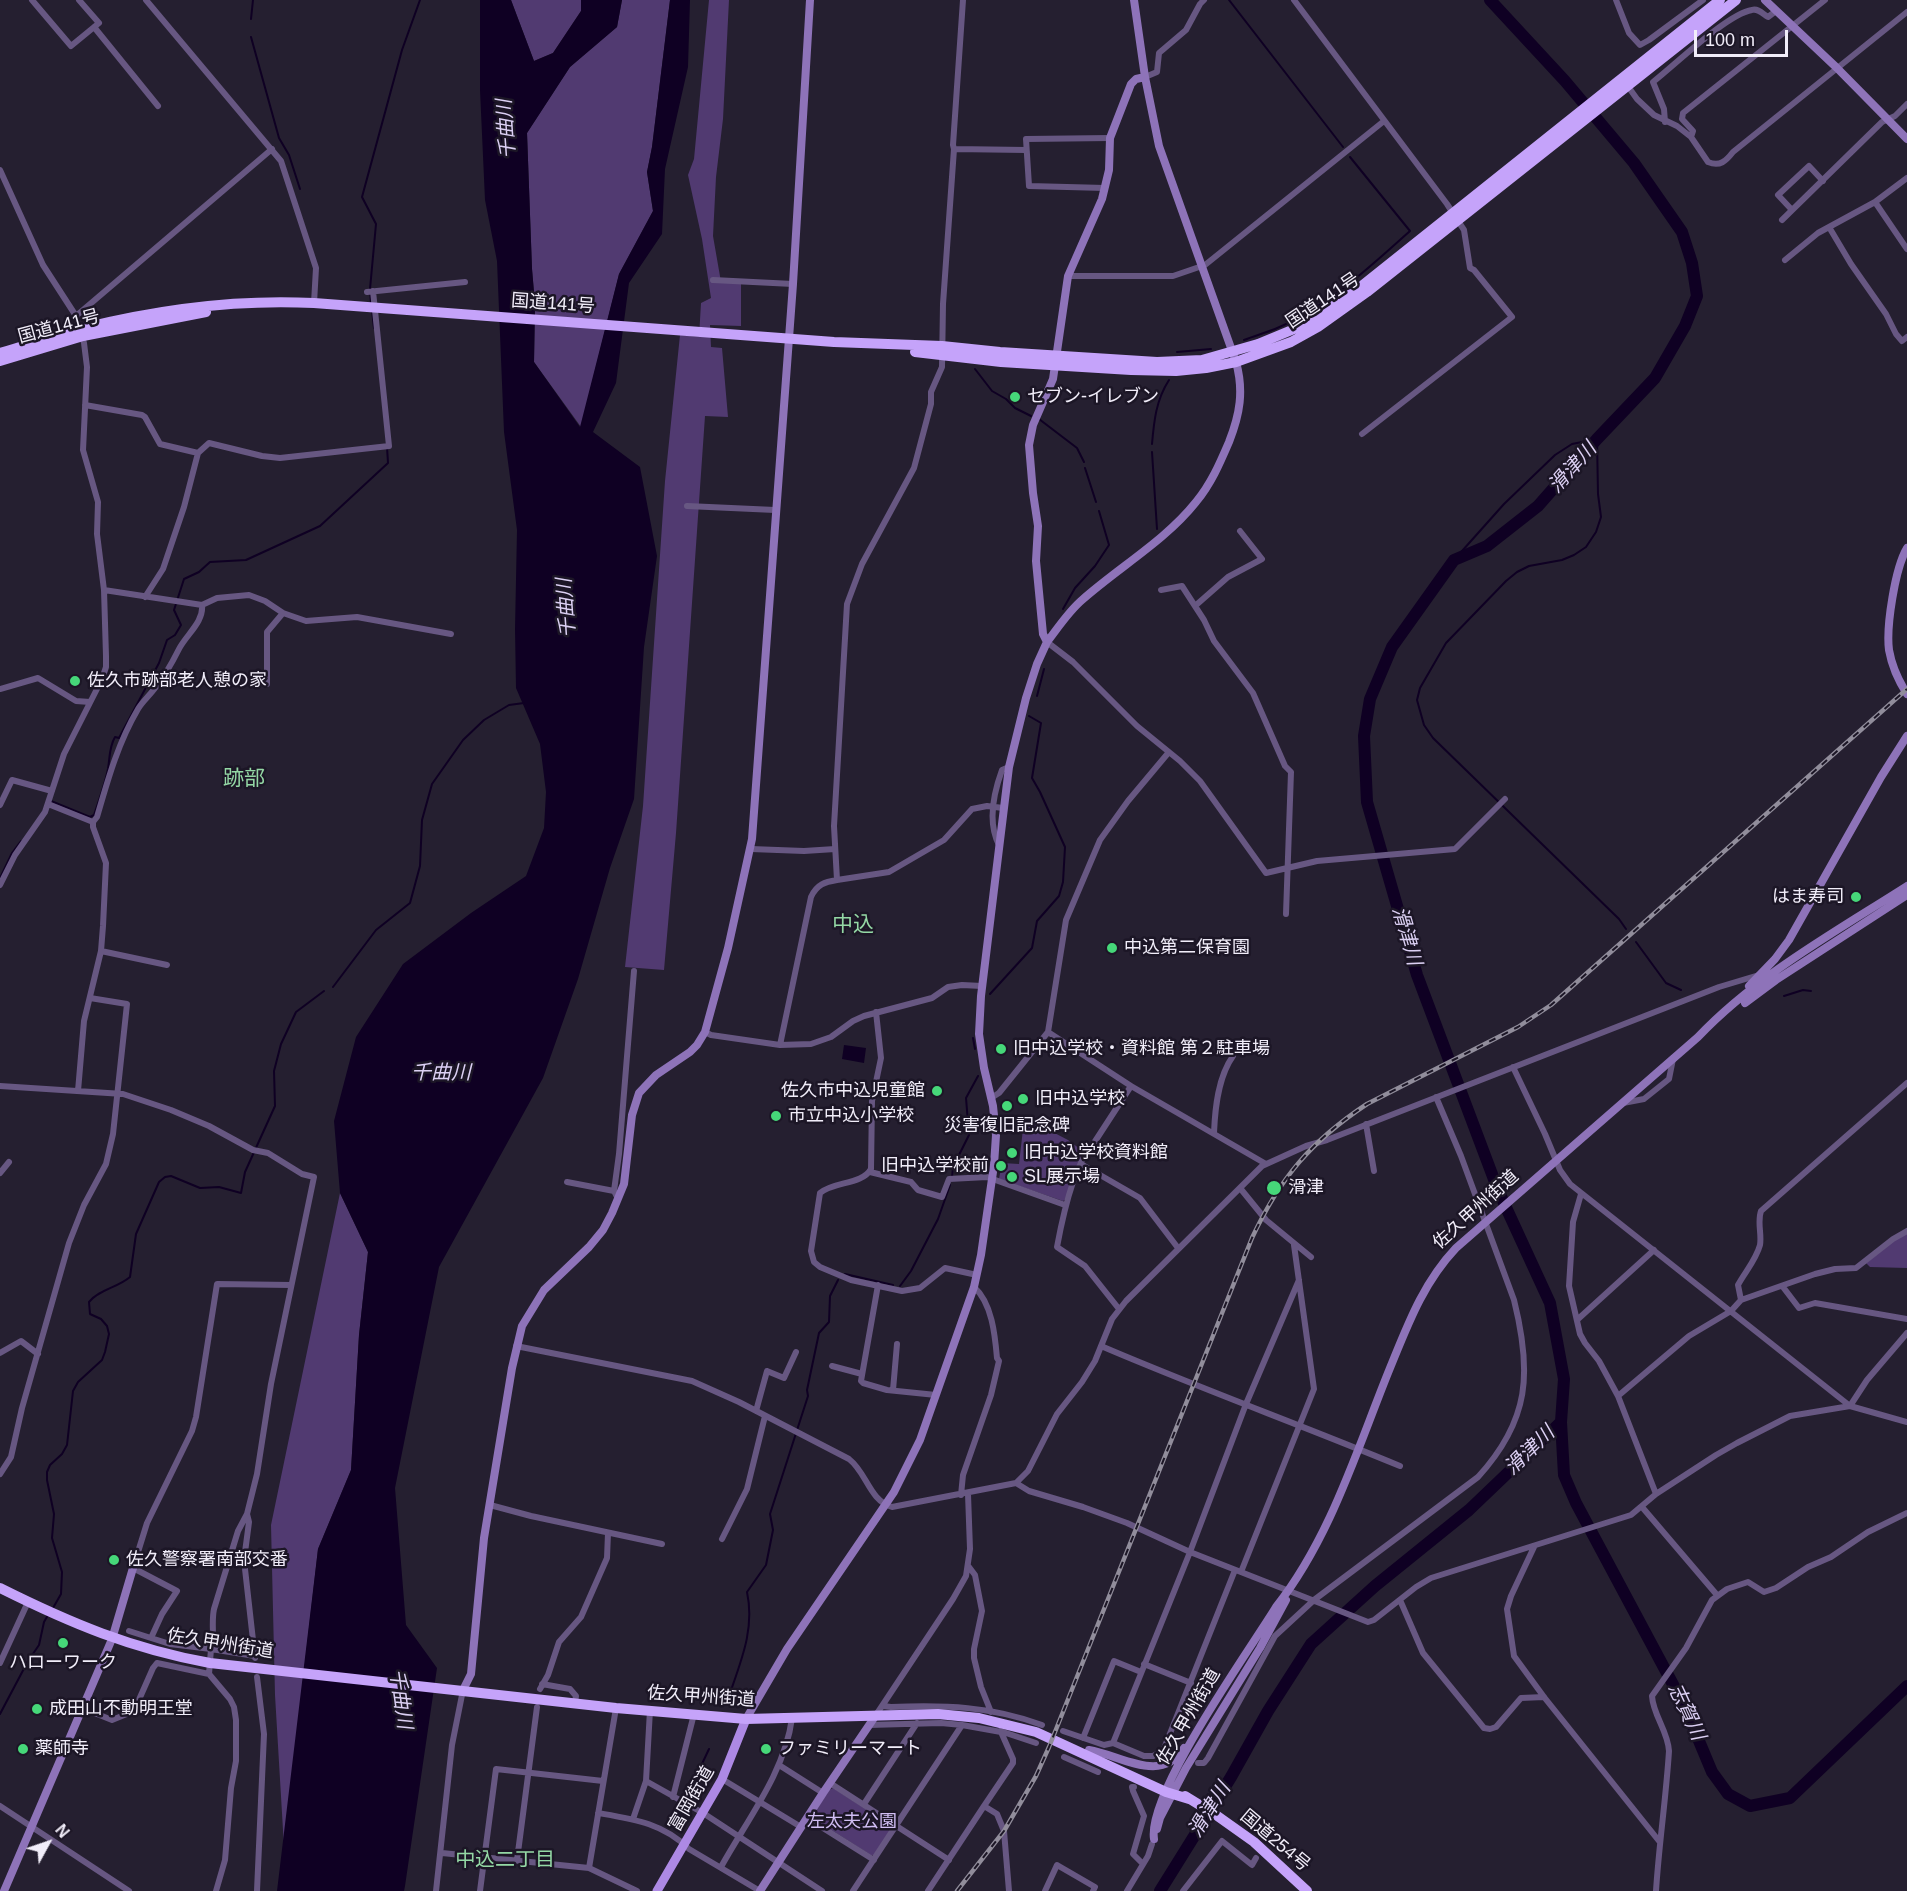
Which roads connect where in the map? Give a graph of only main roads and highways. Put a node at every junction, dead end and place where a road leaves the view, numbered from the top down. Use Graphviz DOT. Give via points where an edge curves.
graph roads {
  1 [pos="1720,0"];
  2 [pos="1736,0"];
  3 [pos="1619,87"];
  4 [pos="82,332"];
  5 [pos="0,352"];
  6 [pos="1235,357"];
  7 [pos="1056,360"];
  8 [pos="0,361"];
  9 [pos="0,1588"];
  10 [pos="746,1719"];
  11 [pos="1170,1791"];
  12 [pos="657,1891"];
  13 [pos="1307,1891"];
  1 -- 3 [label="highway, 国道141号"];
  2 -- 3 [label="highway, 国道141号"];
  3 -- 6 [label="highway, 国道141号" via="1450,220 1367,292 1318,327 1291,342"];
  4 -- 5 [label="highway, 国道141号"];
  4 -- 7 [label="highway, 国道141号" via="268,302 314,303"];
  4 -- 8 [label="highway, 国道141号"];
  6 -- 7 [label="highway, 国道141号" via="1182,362 1075,357"];
  6 -- 7 [label="highway, 国道141号" via="1176,371"];
  9 -- 10 [label="highway, 佐久甲州街道" via="112,1639 210,1663"];
  10 -- 11 [label="highway, 佐久甲州街道" via="957,1715 996,1721 1084,1748"];
  10 -- 12 [label="main road, 富岡街道" via="723,1779"];
  11 -- 13 [label="highway, 国道254号" via="1228,1823"];
}
